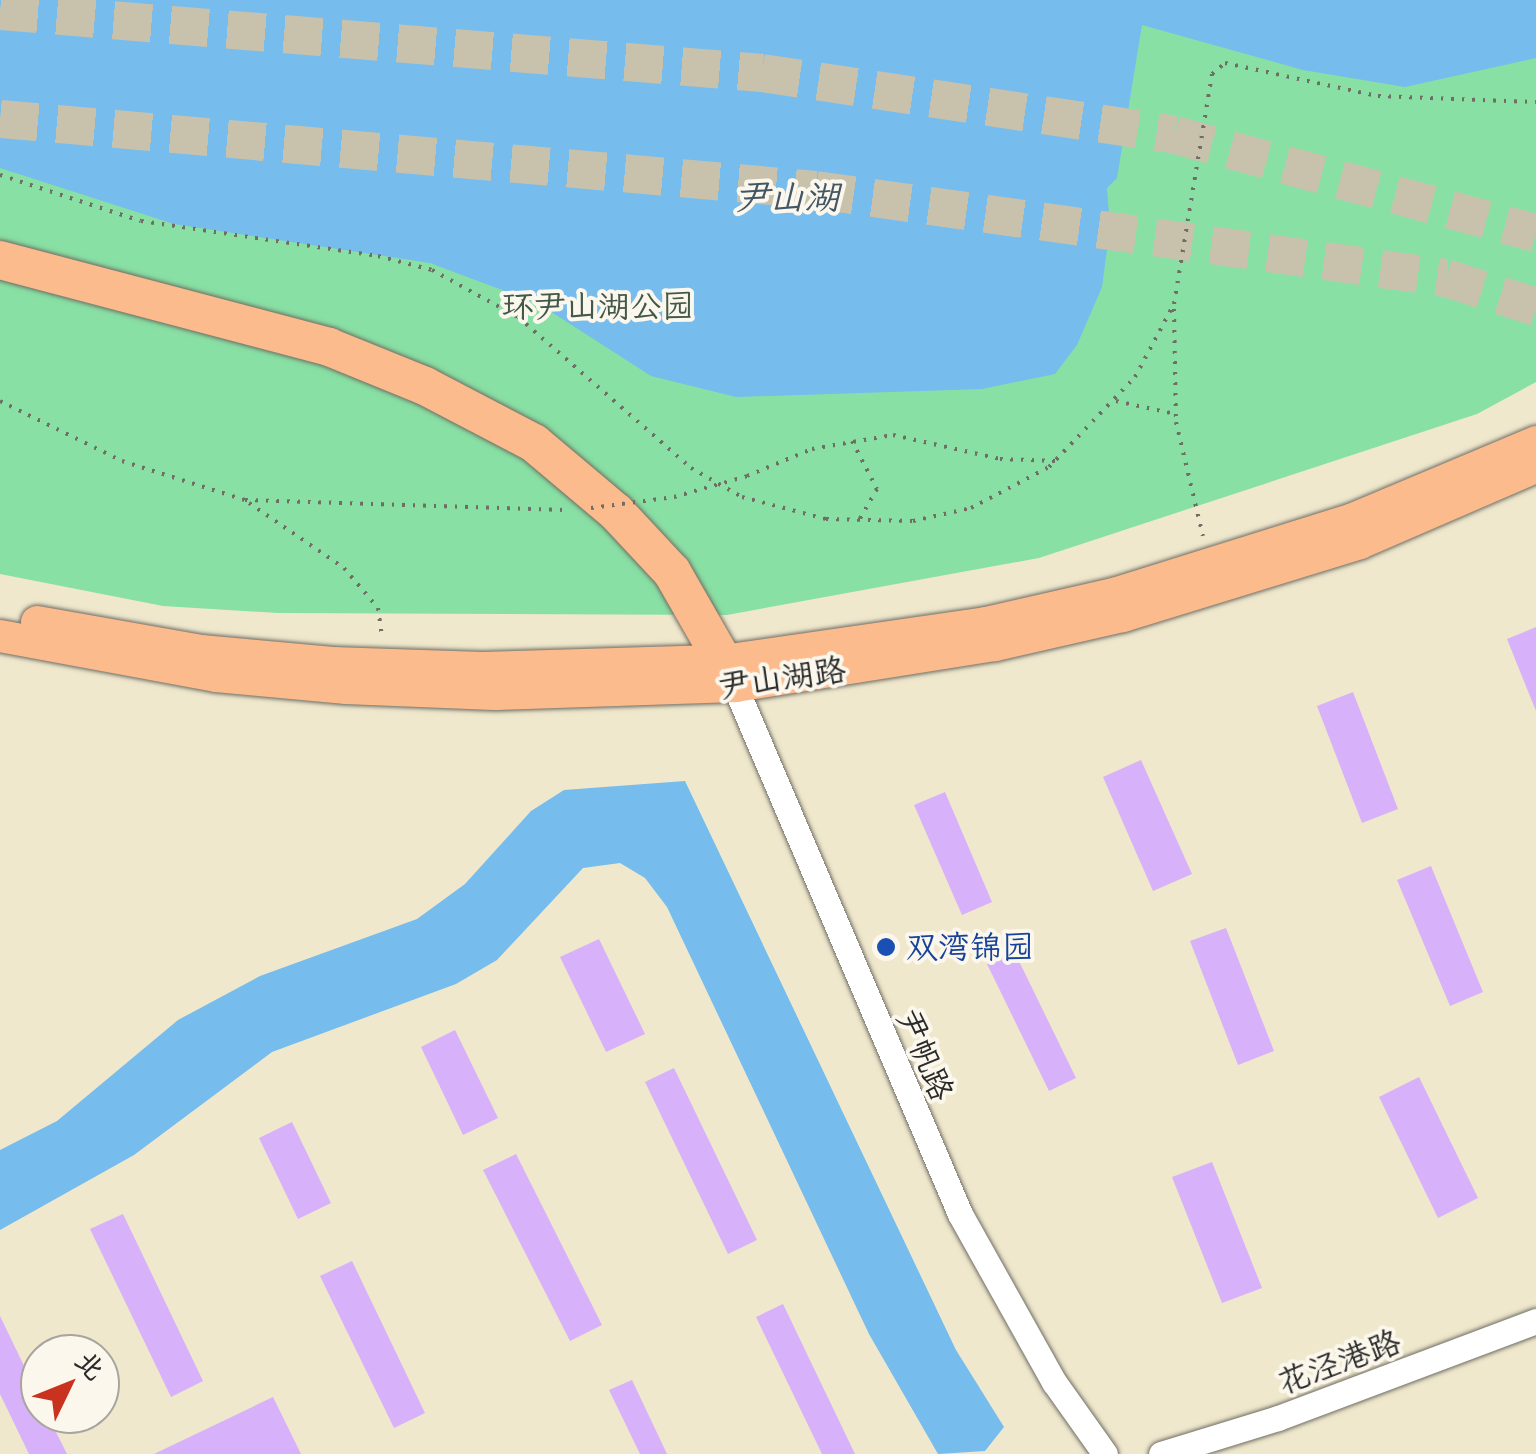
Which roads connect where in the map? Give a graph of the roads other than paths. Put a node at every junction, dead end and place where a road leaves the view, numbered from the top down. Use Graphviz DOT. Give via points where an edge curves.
graph roads {
  1 [pos="0,260"];
  2 [pos="1536,442"];
  3 [pos="1536,467"];
  4 [pos="0,614"];
  5 [pos="0,636"];
  6 [pos="730,674"];
  7 [pos="1536,1322"];
  8 [pos="1105,1454"];
  9 [pos="1161,1454"];
  1 -- 6 [label="highway" via="330,347 425,386 534,444 616,512 672,572"];
  2 -- 6 [label="main road, 尹山湖路" via="1354,519 1211,567 986,623"];
  3 -- 6 [label="main road, 尹山湖路" via="1360,544 1142,611 995,646"];
  4 -- 6 [label="main road, 尹山湖路" via="201,651"];
  5 -- 6 [label="main road, 尹山湖路" via="216,676 346,688 496,694"];
  6 -- 8 [label="street, 尹帆路" via="960,1214 1054,1382"];
  7 -- 9 [label="street, 花泾港路" via="1296,1412"];
}
